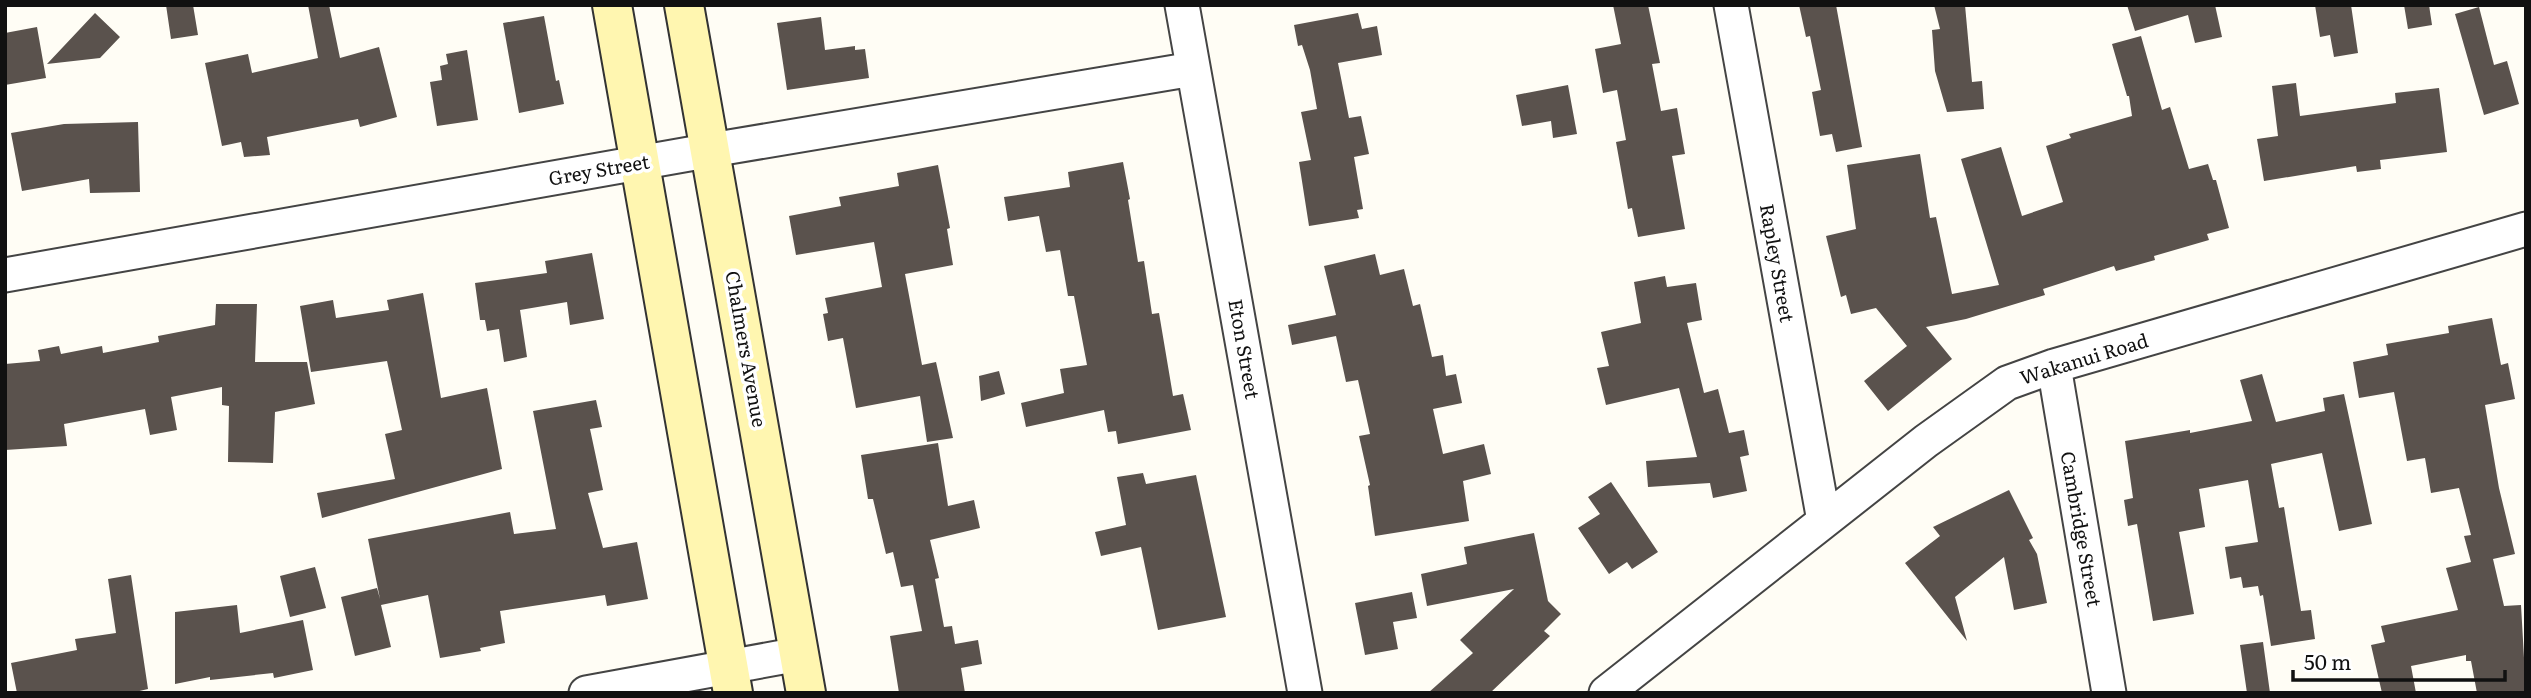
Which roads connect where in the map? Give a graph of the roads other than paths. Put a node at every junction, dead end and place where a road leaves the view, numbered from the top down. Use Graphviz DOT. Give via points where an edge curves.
graph roads {
  1 [pos="612,5"];
  2 [pos="684,5"];
  3 [pos="1182,5"];
  4 [pos="1731,5"];
  5 [pos="1193,69"];
  6 [pos="711,150"];
  7 [pos="641,163"];
  8 [pos="2526,229"];
  9 [pos="5,275"];
  10 [pos="2054,366"];
  11 [pos="1824,521"];
  12 [pos="799,654"];
  13 [pos="731,680"];
  14 [pos="586,693"];
  15 [pos="806,693"];
  16 [pos="1306,693"];
  17 [pos="1606,693"];
  18 [pos="2109,693"];
  1 -- 7 [label="street"];
  2 -- 6 [label="street, Chalmers Avenue"];
  3 -- 5 [label="street, Eton Street"];
  4 -- 11 [label="street, Rapley Street"];
  5 -- 6 [label="street, Grey Street"];
  5 -- 16 [label="street, Eton Street"];
  6 -- 7 [label="street, Grey Street"];
  6 -- 12 [label="street, Chalmers Avenue"];
  7 -- 9 [label="street, Grey Street"];
  7 -- 13 [label="street"];
  8 -- 10 [label="street, Wakanui Road"];
  10 -- 11 [label="street, Wakanui Road" via="2007,383"];
  10 -- 18 [label="street, Cambridge Street"];
  11 -- 17 [label="street, Wakanui Road"];
  12 -- 13 [label="street"];
  12 -- 15 [label="street, Chalmers Avenue"];
  13 -- 14 [label="street"];
}
